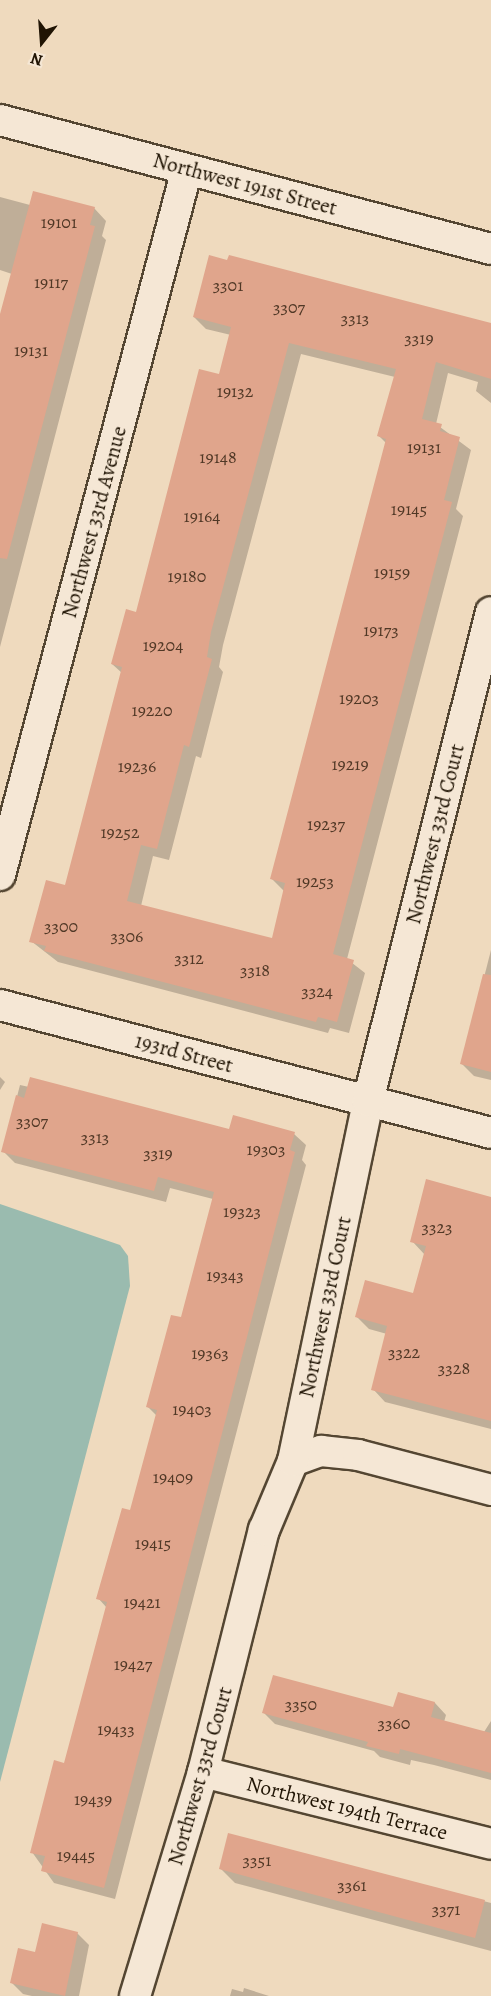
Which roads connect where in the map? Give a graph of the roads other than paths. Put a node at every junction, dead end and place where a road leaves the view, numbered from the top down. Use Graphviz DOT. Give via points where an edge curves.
graph roads {
  1 [pos="0,120"];
  2 [pos="187,169"];
  3 [pos="491,249"];
  4 [pos="491,612"];
  5 [pos="0,874"];
  6 [pos="0,1005"];
  7 [pos="368,1101"];
  8 [pos="491,1133"];
  9 [pos="293,1461"];
  10 [pos="491,1490"];
  11 [pos="203,1772"];
  12 [pos="491,1844"];
  13 [pos="135,1996"];
  1 -- 2 [label="street, Northwest 191st Street"];
  2 -- 3 [label="street, Northwest 191st Street"];
  2 -- 5 [label="street, Northwest 33rd Avenue"];
  4 -- 7 [label="street, Northwest 33rd Court"];
  6 -- 7 [label="street, 193rd Street"];
  7 -- 8 [label="street, 193rd Street"];
  7 -- 9 [label="street, Northwest 33rd Court"];
  9 -- 10 [label="street" via="321,1451 358,1455"];
  9 -- 11 [label="street, Northwest 33rd Court" via="264,1530"];
  11 -- 12 [label="street, Northwest 194th Terrace"];
  11 -- 13 [label="street, Northwest 33rd Court"];
}
